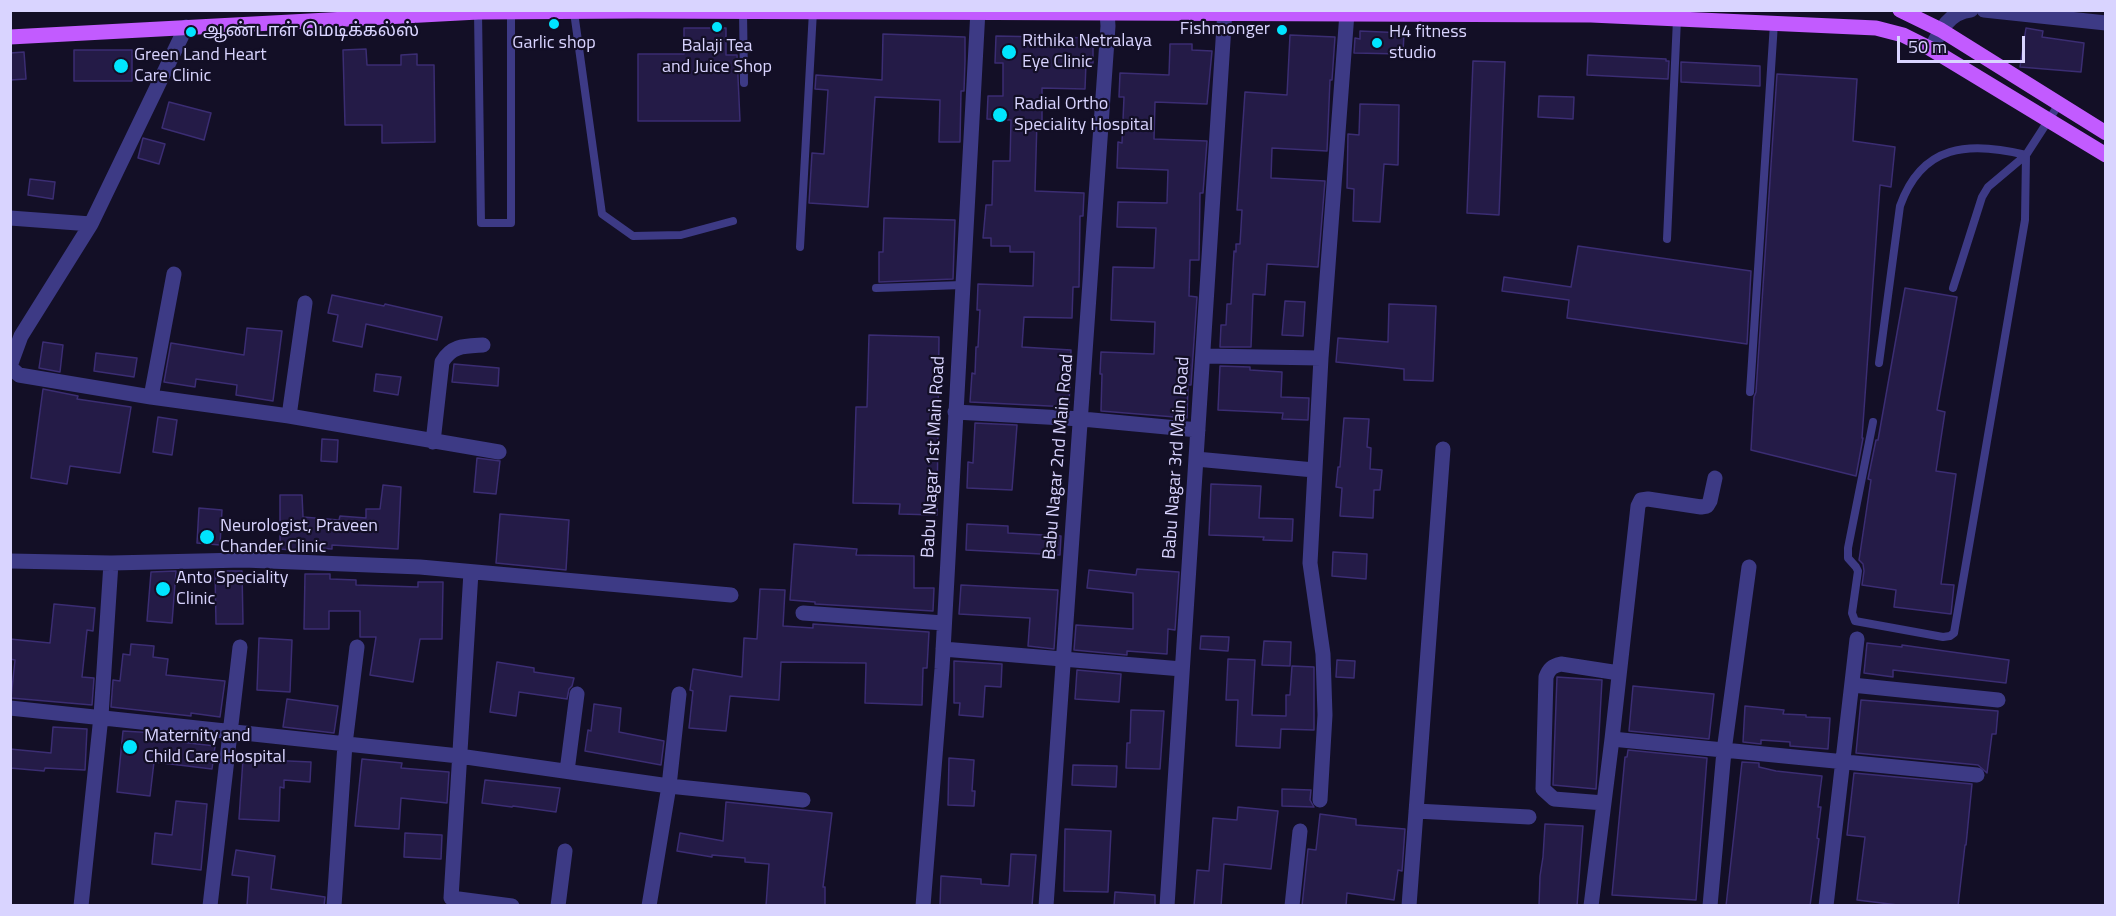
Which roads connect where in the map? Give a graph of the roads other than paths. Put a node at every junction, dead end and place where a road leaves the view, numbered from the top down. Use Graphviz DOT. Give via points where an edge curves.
graph roads {
  1 [pos="1900,10"];
  2 [pos="1971,10"];
  3 [pos="1984,10"];
  4 [pos="549,11"];
  5 [pos="671,11"];
  6 [pos="743,11"];
  7 [pos="813,11"];
  8 [pos="978,11"];
  9 [pos="478,12"];
  10 [pos="511,12"];
  11 [pos="574,12"];
  12 [pos="1107,12"];
  13 [pos="1225,12"];
  14 [pos="1591,13"];
  15 [pos="1347,14"];
  16 [pos="293,16"];
  17 [pos="1677,19"];
  18 [pos="1774,23"];
  19 [pos="2106,23"];
  20 [pos="186,27"];
  21 [pos="1941,30"];
  22 [pos="10,37"];
  23 [pos="1931,49"];
  24 [pos="744,83"];
  25 [pos="2059,104"];
  26 [pos="2049,121"];
  27 [pos="2106,133"];
  28 [pos="2026,155"];
  29 [pos="2106,155"];
  30 [pos="10,218"];
  31 [pos="734,221"];
  32 [pos="91,224"];
  33 [pos="1667,239"];
  34 [pos="800,247"];
  35 [pos="174,274"];
  36 [pos="962,285"];
  37 [pos="876,288"];
  38 [pos="1953,288"];
  39 [pos="305,303"];
  40 [pos="483,345"];
  41 [pos="1203,356"];
  42 [pos="1321,358"];
  43 [pos="1879,363"];
  44 [pos="10,366"];
  45 [pos="1750,392"];
  46 [pos="151,398"];
  47 [pos="956,411"];
  48 [pos="289,416"];
  49 [pos="1082,419"];
  50 [pos="1873,422"];
  51 [pos="1198,430"];
  52 [pos="433,442"];
  53 [pos="1443,449"];
  54 [pos="499,453"];
  55 [pos="1196,459"];
  56 [pos="1314,470"];
  57 [pos="1715,478"];
  58 [pos="10,561"];
  59 [pos="111,563"];
  60 [pos="1749,567"];
  61 [pos="471,572"];
  62 [pos="731,595"];
  63 [pos="803,613"];
  64 [pos="944,623"];
  65 [pos="1857,639"];
  66 [pos="240,647"];
  67 [pos="357,647"];
  68 [pos="943,649"];
  69 [pos="1063,658"];
  70 [pos="1182,669"];
  71 [pos="1619,673"];
  72 [pos="1852,685"];
  73 [pos="577,694"];
  74 [pos="680,694"];
  75 [pos="1998,700"];
  76 [pos="10,708"];
  77 [pos="101,716"];
  78 [pos="230,732"];
  79 [pos="1612,738"];
  80 [pos="345,744"];
  81 [pos="1724,751"];
  82 [pos="459,756"];
  83 [pos="1842,761"];
  84 [pos="567,771"];
  85 [pos="1977,775"];
  86 [pos="669,786"];
  87 [pos="803,800"];
  88 [pos="1320,801"];
  89 [pos="1604,803"];
  90 [pos="1416,811"];
  91 [pos="1529,817"];
  92 [pos="1300,831"];
  93 [pos="565,851"];
  94 [pos="450,902"];
  95 [pos="81,906"];
  96 [pos="210,906"];
  97 [pos="334,906"];
  98 [pos="512,906"];
  99 [pos="558,906"];
  100 [pos="649,906"];
  101 [pos="923,906"];
  102 [pos="1046,906"];
  103 [pos="1167,906"];
  104 [pos="1292,906"];
  105 [pos="1408,906"];
  106 [pos="1590,906"];
  107 [pos="1710,906"];
  108 [pos="1826,906"];
  1 -- 21 [label="main road"];
  2 -- 21 [label="street" via="1952,16"];
  3 -- 19 [label="street"];
  4 -- 10 [label="main road"];
  4 -- 11 [label="main road"];
  5 -- 6 [label="main road"];
  5 -- 11 [label="main road"];
  6 -- 7 [label="main road"];
  6 -- 24 [label="lane"];
  7 -- 8 [label="main road"];
  7 -- 34 [label="lane"];
  8 -- 12 [label="main road"];
  8 -- 36 [label="street, Babu Nagar 1st Main Road"];
  9 -- 10 [label="main road"];
  9 -- 10 [label="lane" via="481,223 511,223"];
  9 -- 16 [label="main road"];
  11 -- 31 [label="lane" via="602,214 633,236 681,235"];
  12 -- 13 [label="main road"];
  12 -- 49 [label="street, Babu Nagar 2nd Main Road"];
  13 -- 15 [label="main road"];
  13 -- 41 [label="street, Babu Nagar 3rd Main Road"];
  14 -- 15 [label="main road"];
  14 -- 17 [label="main road"];
  15 -- 42 [label="street"];
  16 -- 20 [label="main road"];
  17 -- 18 [label="main road"];
  17 -- 33 [label="lane"];
  18 -- 23 [label="main road" via="1876,28 1903,35"];
  18 -- 45 [label="lane"];
  20 -- 22 [label="main road"];
  20 -- 32 [label="street"];
  21 -- 23 [label="street"];
  21 -- 25 [label="main road"];
  23 -- 26 [label="main road"];
  25 -- 26 [label="lane"];
  25 -- 27 [label="main road"];
  26 -- 28 [label="lane"];
  26 -- 29 [label="main road"];
  28 -- 38 [label="lane" via="1988,187 1982,197"];
  28 -- 43 [label="lane" via="1998,148 1961,149 1936,157 1906,187 1900,206"];
  28 -- 50 [label="lane" via="2025,220 1954,633 1950,636 1943,638 1855,621 1851,613 1858,571 1848,558 1848,548"];
  30 -- 32 [label="street"];
  32 -- 44 [label="street" via="21,336"];
  35 -- 46 [label="street"];
  36 -- 37 [label="lane"];
  36 -- 47 [label="street, Babu Nagar 1st Main Road"];
  39 -- 48 [label="street"];
  40 -- 52 [label="street" via="453,349 442,362"];
  41 -- 42 [label="street"];
  41 -- 51 [label="street, Babu Nagar 3rd Main Road"];
  42 -- 56 [label="street"];
  44 -- 46 [label="street" via="19,375"];
  46 -- 48 [label="street"];
  47 -- 49 [label="street"];
  47 -- 64 [label="street, Babu Nagar 1st Main Road"];
  48 -- 52 [label="street"];
  49 -- 51 [label="street"];
  49 -- 69 [label="street, Babu Nagar 2nd Main Road"];
  51 -- 55 [label="street, Babu Nagar 3rd Main Road"];
  52 -- 54 [label="street"];
  53 -- 90 [label="street"];
  55 -- 56 [label="street"];
  55 -- 70 [label="street, Babu Nagar 3rd Main Road"];
  56 -- 88 [label="street" via="1310,563 1323,654 1325,715"];
  57 -- 71 [label="street" via="1707,506 1648,499 1641,500 1638,506"];
  58 -- 59 [label="street"];
  59 -- 61 [label="street" via="244,560"];
  59 -- 77 [label="street"];
  60 -- 81 [label="street"];
  61 -- 62 [label="street"];
  61 -- 82 [label="street"];
  63 -- 64 [label="street"];
  64 -- 68 [label="street, Babu Nagar 1st Main Road"];
  65 -- 72 [label="street"];
  66 -- 78 [label="street"];
  67 -- 80 [label="street"];
  68 -- 69 [label="street"];
  68 -- 101 [label="street, Babu Nagar 1st Main Road"];
  69 -- 70 [label="street"];
  69 -- 102 [label="street, Babu Nagar 2nd Main Road"];
  70 -- 103 [label="street, Babu Nagar 3rd Main Road"];
  71 -- 79 [label="street"];
  71 -- 89 [label="street" via="1561,664 1548,671 1546,678 1543,789 1554,799"];
  72 -- 75 [label="street"];
  72 -- 83 [label="street"];
  73 -- 84 [label="street"];
  74 -- 86 [label="street"];
  76 -- 77 [label="street"];
  77 -- 78 [label="street"];
  77 -- 95 [label="street"];
  78 -- 80 [label="street"];
  78 -- 96 [label="street"];
  79 -- 81 [label="street"];
  79 -- 89 [label="street"];
  80 -- 82 [label="street"];
  80 -- 97 [label="street"];
  81 -- 83 [label="street"];
  81 -- 107 [label="street"];
  82 -- 84 [label="street"];
  82 -- 94 [label="street"];
  83 -- 85 [label="street"];
  83 -- 108 [label="street"];
  84 -- 86 [label="street"];
  86 -- 87 [label="street"];
  86 -- 100 [label="street"];
  89 -- 106 [label="street"];
  90 -- 91 [label="street"];
  90 -- 105 [label="street"];
  92 -- 104 [label="street"];
  93 -- 99 [label="street"];
  94 -- 98 [label="street"];
}
